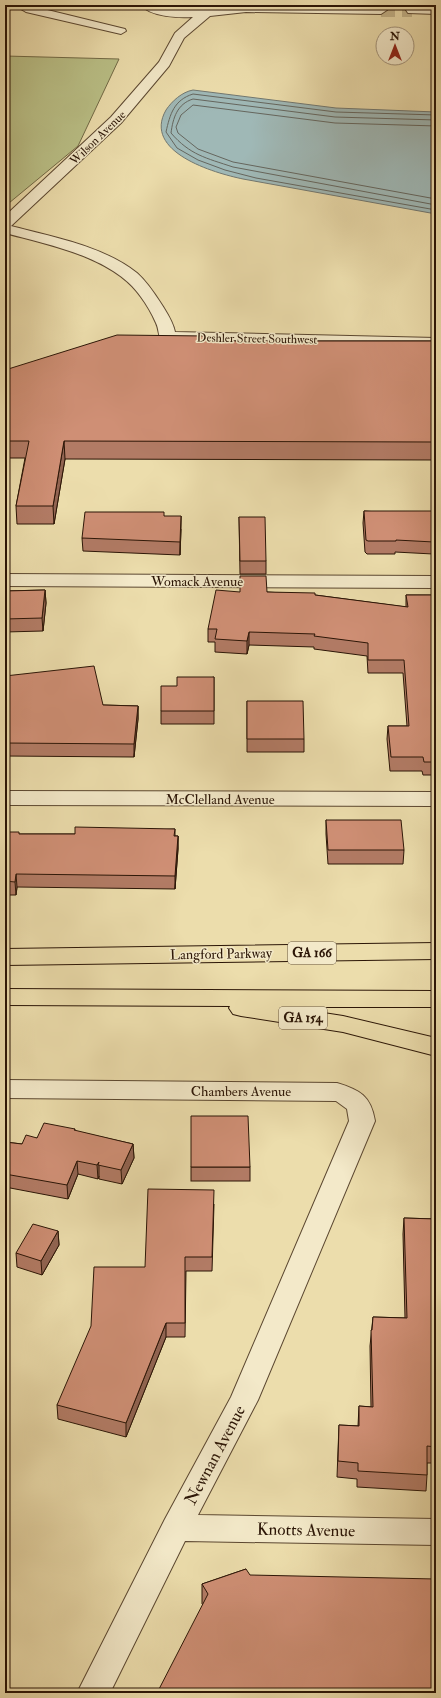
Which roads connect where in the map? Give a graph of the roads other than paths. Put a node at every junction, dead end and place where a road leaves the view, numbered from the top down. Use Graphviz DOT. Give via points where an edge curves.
graph roads {
  1 [pos="19,5"];
  2 [pos="229,5"];
  3 [pos="149,6"];
  4 [pos="334,7"];
  5 [pos="381,10"];
  6 [pos="412,10"];
  7 [pos="436,10"];
  8 [pos="210,12"];
  9 [pos="121,32"];
  10 [pos="171,32"];
  11 [pos="5,224"];
  12 [pos="5,229"];
  13 [pos="436,343"];
  14 [pos="5,580"];
  15 [pos="436,582"];
  16 [pos="5,798"];
  17 [pos="436,800"];
  18 [pos="436,937"];
  19 [pos="436,951"];
  20 [pos="188,955"];
  21 [pos="5,957"];
  22 [pos="5,997"];
  23 [pos="169,997"];
  24 [pos="436,999"];
  25 [pos="436,1047"];
  26 [pos="5,1089"];
  27 [pos="324,1210"];
  28 [pos="176,1528"];
  29 [pos="436,1532"];
  30 [pos="93,1693"];
  1 -- 9 [label="lane" via="28,10"];
  2 -- 8 [label="street"];
  3 -- 8 [label="street" via="176,13"];
  3 -- 10 [label="street"];
  4 -- 5 [label="street"];
  4 -- 8 [label="street" via="245,8"];
  6 -- 7 [label="street"];
  8 -- 10 [label="street, Wilson Avenue" via="186,28"];
  10 -- 11 [label="street, Wilson Avenue" via="172,52 116,120"];
  12 -- 13 [label="street, Deshler Street Southwest" via="80,251 106,261 131,276 153,300 166,324 167,337"];
  14 -- 15 [label="street, Womack Avenue"];
  16 -- 17 [label="street, McClelland Avenue"];
  18 -- 20 [label="highway"];
  19 -- 20 [label="highway, Langford Parkway / GA 166"];
  20 -- 21 [label="highway, Langford Parkway"];
  22 -- 23 [label="highway, GA 154"];
  23 -- 24 [label="highway"];
  23 -- 25 [label="highway, GA 154" via="343,1024"];
  26 -- 27 [label="street, Chambers Avenue" via="338,1092 350,1096 358,1105 362,1121"];
  27 -- 28 [label="street, Newnan Avenue" via="244,1400"];
  28 -- 29 [label="street, Knotts Avenue"];
  28 -- 30 [label="street, Newnan Avenue"];
}
